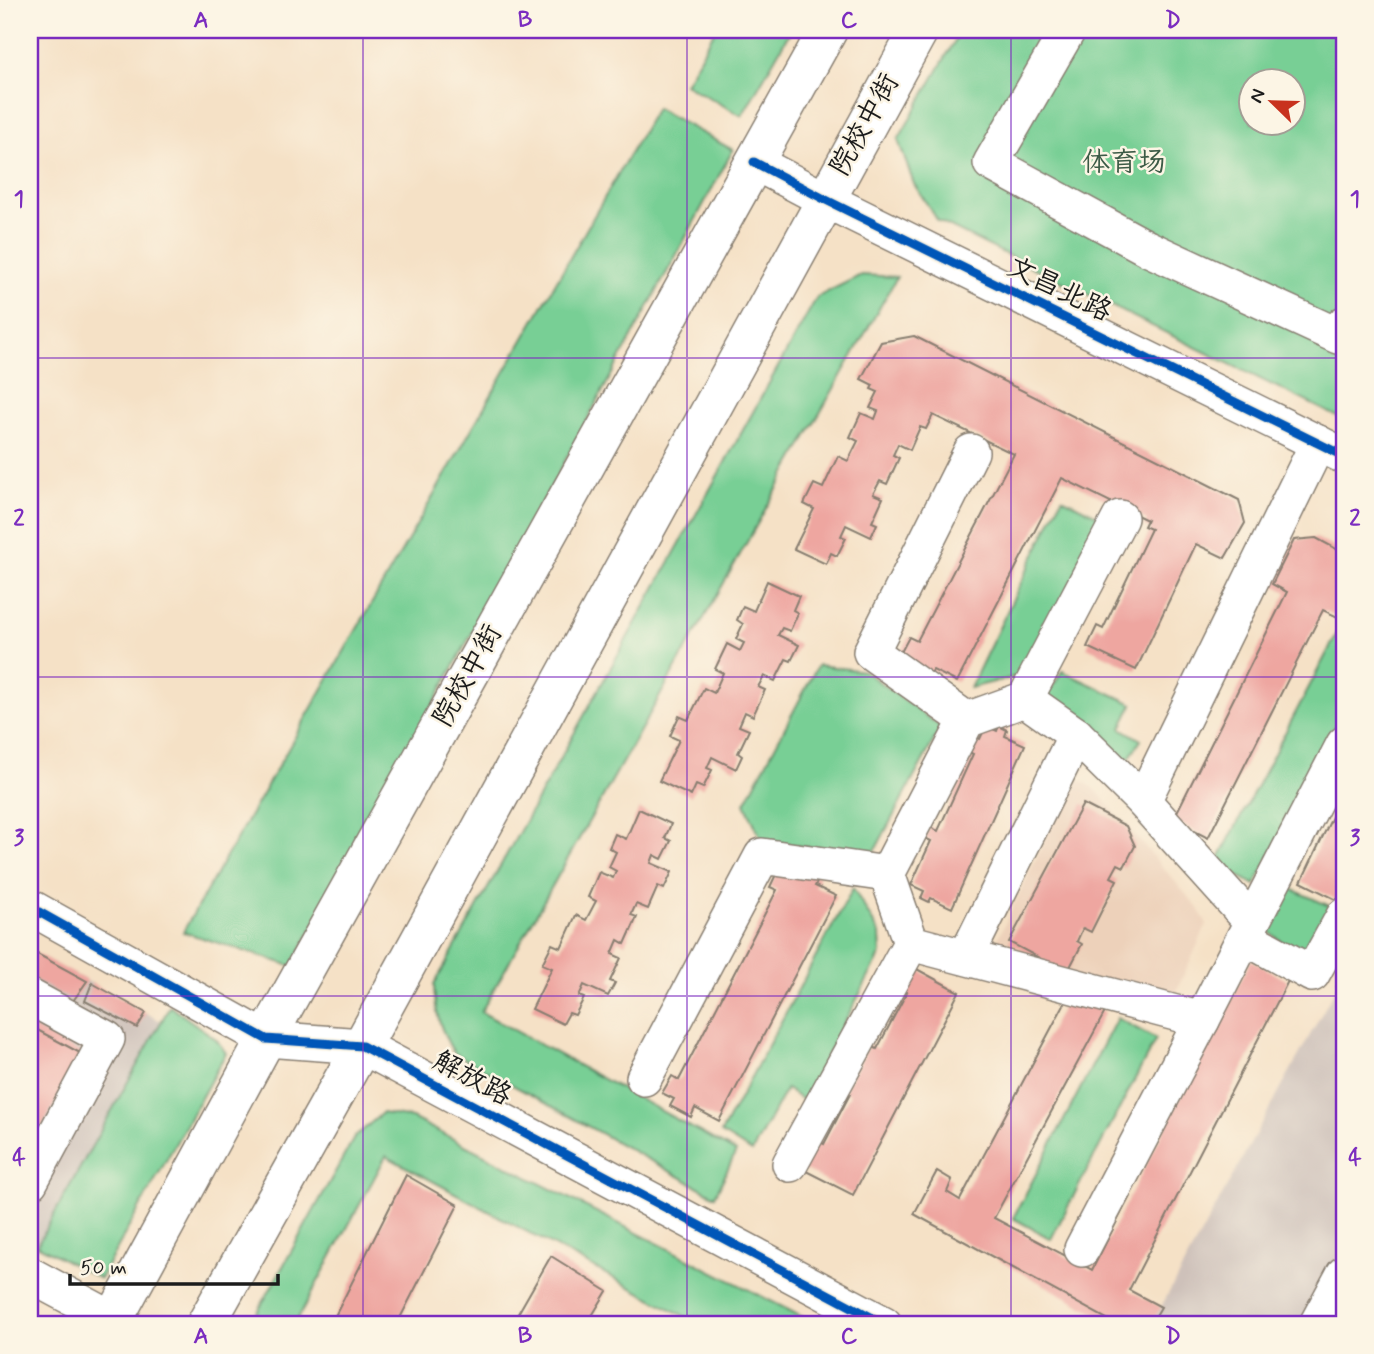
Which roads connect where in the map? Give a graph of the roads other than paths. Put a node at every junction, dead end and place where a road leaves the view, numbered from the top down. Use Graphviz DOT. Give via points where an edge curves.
graph roads {
  1 [pos="828,30"];
  2 [pos="919,30"];
  3 [pos="1068,30"];
  4 [pos="754,162"];
  5 [pos="824,200"];
  6 [pos="1344,324"];
  7 [pos="1331,449"];
  8 [pos="971,452"];
  9 [pos="1120,518"];
  10 [pos="1025,699"];
  11 [pos="967,720"];
  12 [pos="1076,735"];
  13 [pos="1344,744"];
  14 [pos="1143,801"];
  15 [pos="887,874"];
  16 [pos="30,907"];
  17 [pos="1344,916"];
  18 [pos="1249,930"];
  19 [pos="911,943"];
  20 [pos="966,957"];
  21 [pos="30,997"];
  22 [pos="1202,1020"];
  23 [pos="266,1039"];
  24 [pos="362,1046"];
  25 [pos="644,1078"];
  26 [pos="790,1164"];
  27 [pos="30,1182"];
  28 [pos="1082,1249"];
  29 [pos="30,1275"];
  30 [pos="1344,1275"];
  31 [pos="113,1322"];
  32 [pos="206,1324"];
  33 [pos="884,1324"];
  34 [pos="1317,1324"];
  1 -- 4 [label="main road, 院校中街"];
  2 -- 5 [label="main road, 院校中街"];
  3 -- 6 [label="street" via="991,163 1195,271 1338,336"];
  4 -- 5 [label="street, 文昌北路"];
  4 -- 23 [label="main road, 院校中街"];
  5 -- 7 [label="street, 文昌北路"];
  5 -- 24 [label="main road, 院校中街"];
  7 -- 14 [label="street"];
  8 -- 11 [label="street" via="872,652"];
  9 -- 10 [label="street"];
  10 -- 11 [label="street"];
  10 -- 12 [label="street"];
  11 -- 15 [label="street"];
  12 -- 14 [label="street"];
  12 -- 20 [label="street"];
  13 -- 18 [label="street"];
  14 -- 18 [label="street"];
  15 -- 19 [label="street"];
  15 -- 25 [label="street" via="762,856"];
  16 -- 23 [label="street, 解放路"];
  17 -- 18 [label="street" via="1312,974"];
  18 -- 22 [label="street"];
  19 -- 20 [label="street"];
  19 -- 26 [label="street"];
  20 -- 22 [label="street"];
  21 -- 27 [label="street" via="107,1040"];
  22 -- 28 [label="street"];
  23 -- 24 [label="street, 解放路"];
  23 -- 31 [label="main road, 院校中街"];
  24 -- 32 [label="main road, 院校中街"];
  24 -- 33 [label="street, 解放路"];
  29 -- 31 [label="street"];
  30 -- 34 [label="street"];
}
